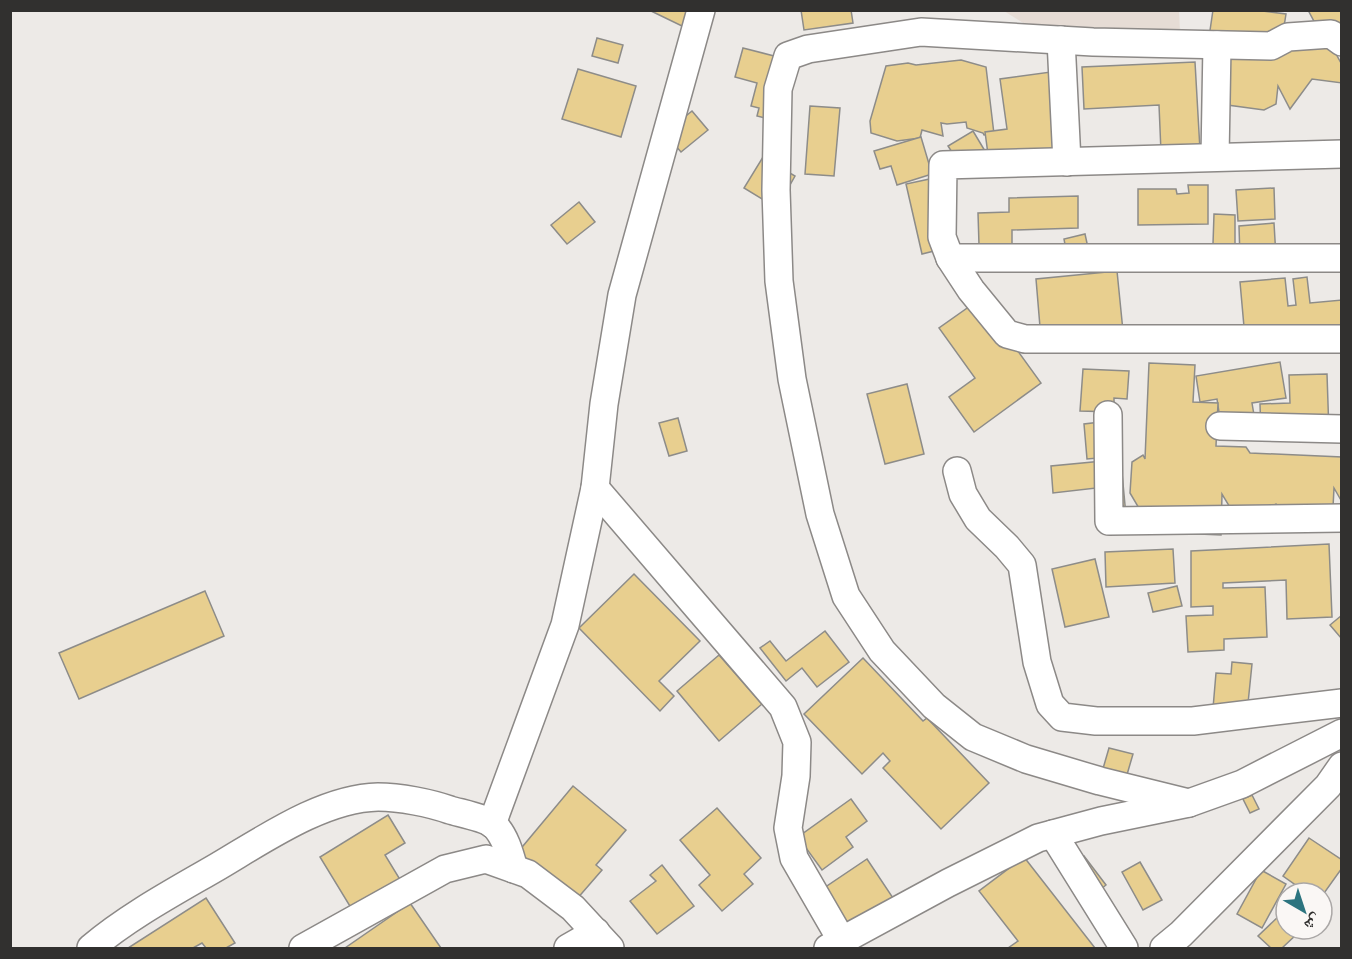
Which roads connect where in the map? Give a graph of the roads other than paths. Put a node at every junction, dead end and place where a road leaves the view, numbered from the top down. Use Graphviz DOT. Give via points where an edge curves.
graph roads {
  1 [pos="701,10"];
  2 [pos="1061,40"];
  3 [pos="1341,42"];
  4 [pos="1217,45"];
  5 [pos="1341,154"];
  6 [pos="1215,158"];
  7 [pos="1067,162"];
  8 [pos="950,258"];
  9 [pos="1341,258"];
  10 [pos="1341,339"];
  11 [pos="1108,415"];
  12 [pos="1220,426"];
  13 [pos="1341,429"];
  14 [pos="957,471"];
  15 [pos="595,488"];
  16 [pos="1341,518"];
  17 [pos="1341,703"];
  18 [pos="1341,733"];
  19 [pos="1341,766"];
  20 [pos="1189,803"];
  21 [pos="492,824"];
  22 [pos="1053,834"];
  23 [pos="514,869"];
  24 [pos="603,940"];
  25 [pos="835,945"];
  26 [pos="91,948"];
  27 [pos="303,948"];
  28 [pos="568,948"];
  29 [pos="1124,948"];
  30 [pos="1164,948"];
  1 -- 15 [label="street" via="622,295"];
  2 -- 4 [label="street"];
  2 -- 7 [label="street"];
  2 -- 20 [label="street" via="921,32 788,56 778,89 776,190 779,281 792,379 820,514 846,596 890,658 934,706 973,737 1026,759"];
  3 -- 4 [label="street" via="1331,34 1288,38 1271,46"];
  4 -- 6 [label="street"];
  5 -- 6 [label="street"];
  6 -- 7 [label="street"];
  7 -- 8 [label="street" via="943,165 942,237"];
  8 -- 9 [label="street"];
  8 -- 10 [label="street" via="1006,334 1025,339"];
  11 -- 16 [label="street" via="1109,521"];
  12 -- 13 [label="street"];
  14 -- 17 [label="street" via="963,494 978,519 1022,565 1037,662 1050,704 1062,717 1096,722 1193,721"];
  15 -- 21 [label="street" via="565,626"];
  15 -- 25 [label="street" via="783,707 796,742 796,776 788,828 794,858"];
  18 -- 20 [label="street" via="1242,784"];
  19 -- 30 [label="street" via="1328,786"];
  20 -- 22 [label="street"];
  21 -- 23 [label="street" via="507,844"];
  21 -- 26 [label="street" via="435,805 378,797 347,802 312,814 261,841 164,897"];
  22 -- 25 [label="street" via="948,883"];
  22 -- 29 [label="street"];
  23 -- 24 [label="street" via="528,874 573,908"];
  23 -- 27 [label="street" via="486,859 445,869"];
  24 -- 28 [label="street"];
}
